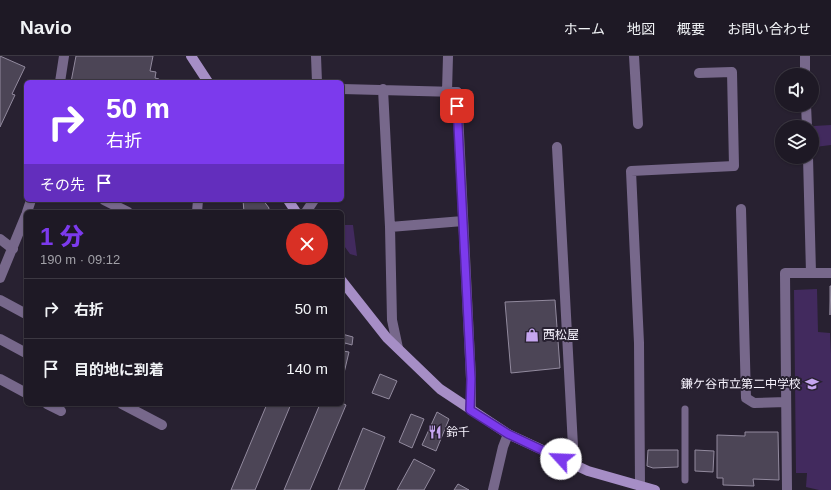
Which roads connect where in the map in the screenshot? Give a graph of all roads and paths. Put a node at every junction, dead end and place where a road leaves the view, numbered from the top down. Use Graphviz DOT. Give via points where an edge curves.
graph roads {
  1 [pos="64,56"];
  2 [pos="191,56"];
  3 [pos="316,56"];
  4 [pos="448,56"];
  5 [pos="634,56"];
  6 [pos="805,56"];
  7 [pos="805,68"];
  8 [pos="699,73"];
  9 [pos="60,80"];
  10 [pos="207,80"];
  11 [pos="317,80"];
  12 [pos="344,89"];
  13 [pos="383,89"];
  14 [pos="448,91"];
  15 [pos="638,124"];
  16 [pos="557,147"];
  17 [pos="808,164"];
  18 [pos="108,202"];
  19 [pos="741,209"];
  20 [pos="124,210"];
  21 [pos="462,221"];
  22 [pos="24,224"];
  23 [pos="390,227"];
  24 [pos="0,239"];
  25 [pos="13,248"];
  26 [pos="811,273"];
  27 [pos="831,273"];
  28 [pos="0,278"];
  29 [pos="344,284"];
  30 [pos="0,300"];
  31 [pos="24,313"];
  32 [pos="0,339"];
  33 [pos="398,348"];
  34 [pos="24,352"];
  35 [pos="0,379"];
  36 [pos="24,392"];
  37 [pos="786,402"];
  38 [pos="51,406"];
  39 [pos="126,406"];
  40 [pos="685,409"];
  41 [pos="470,410"];
  42 [pos="60,411"];
  43 [pos="162,426"];
  44 [pos="508,434"];
  45 [pos="574,465"];
  46 [pos="685,480"];
  47 [pos="640,486"];
  48 [pos="493,490"];
  49 [pos="654,490"];
  50 [pos="787,490"];
  1 -- 9 [label="street"];
  2 -- 10 [label="street"];
  3 -- 11 [label="street"];
  4 -- 14 [label="street"];
  5 -- 15 [label="street"];
  6 -- 7 [label="street"];
  8 -- 47 [label="street" via="732,72 734,166 631,171 639,343"];
  12 -- 13 [label="street"];
  13 -- 14 [label="street"];
  13 -- 23 [label="street"];
  14 -- 21 [label="street" via="457,92"];
  16 -- 45 [label="street"];
  17 -- 26 [label="street"];
  18 -- 20 [label="street"];
  19 -- 37 [label="street" via="746,398 754,403"];
  21 -- 23 [label="street"];
  21 -- 41 [label="street" via="471,379"];
  22 -- 25 [label="street"];
  23 -- 33 [label="street" via="392,320"];
  24 -- 25 [label="street"];
  25 -- 28 [label="street"];
  26 -- 27 [label="street"];
  26 -- 37 [label="street" via="784,273"];
  29 -- 33 [label="street" via="387,338"];
  30 -- 31 [label="street"];
  32 -- 34 [label="street"];
  33 -- 41 [label="street" via="440,390"];
  35 -- 36 [label="street"];
  37 -- 50 [label="street"];
  38 -- 42 [label="street"];
  39 -- 43 [label="street"];
  40 -- 46 [label="lane"];
  41 -- 44 [label="street"];
  44 -- 45 [label="street"];
  44 -- 48 [label="street"];
  45 -- 47 [label="street"];
  47 -- 49 [label="street"];
}
